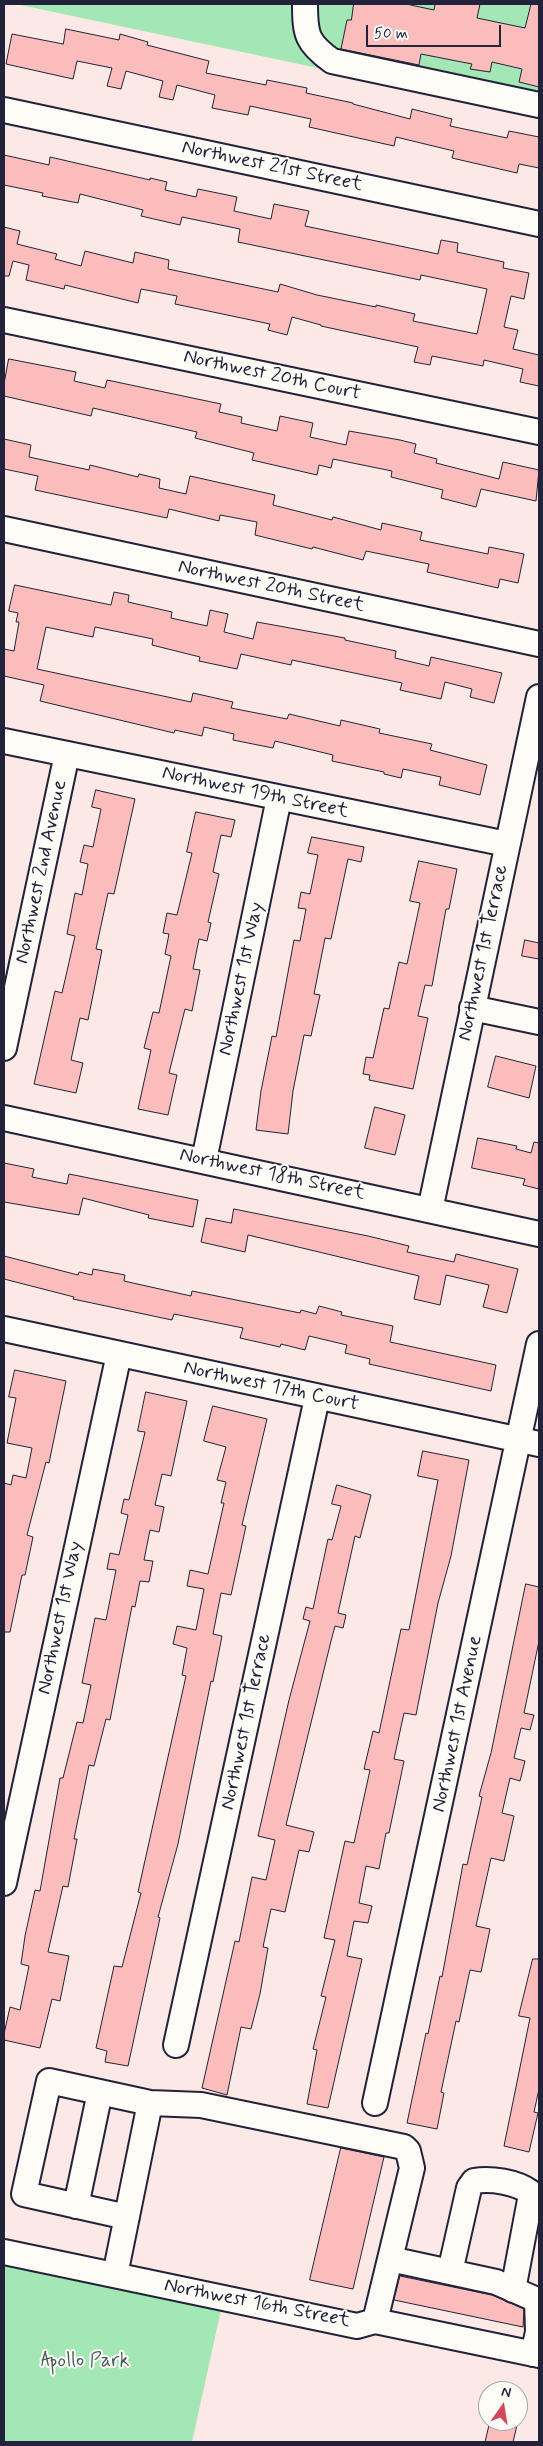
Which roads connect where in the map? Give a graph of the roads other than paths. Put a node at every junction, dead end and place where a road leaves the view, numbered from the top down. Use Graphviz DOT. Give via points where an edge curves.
graph roads {
  1 [pos="306,4"];
  2 [pos="539,105"];
  3 [pos="4,110"];
  4 [pos="539,224"];
  5 [pos="4,320"];
  6 [pos="539,432"];
  7 [pos="4,529"];
  8 [pos="539,644"];
  9 [pos="539,696"];
  10 [pos="4,741"];
  11 [pos="67,754"];
  12 [pos="279,798"];
  13 [pos="507,844"];
  14 [pos="472,1008"];
  15 [pos="539,1022"];
  16 [pos="4,1048"];
  17 [pos="4,1118"];
  18 [pos="204,1160"];
  19 [pos="430,1210"];
  20 [pos="539,1234"];
  21 [pos="4,1329"];
  22 [pos="539,1344"];
  23 [pos="118,1354"];
  24 [pos="317,1398"];
  25 [pos="530,1442"];
  26 [pos="4,1882"];
  27 [pos="176,2045"];
  28 [pos="100,2092"];
  29 [pos="150,2103"];
  30 [pos="376,2103"];
  31 [pos="76,2206"];
  32 [pos="127,2217"];
  33 [pos="4,2252"];
  34 [pos="390,2259"];
  35 [pos="450,2272"];
  36 [pos="115,2275"];
  37 [pos="513,2290"];
  38 [pos="376,2321"];
  39 [pos="536,2355"];
  1 -- 2 [label="street" via="305,28 315,48 332,61"];
  3 -- 4 [label="street, Northwest 21st Street"];
  5 -- 6 [label="street, Northwest 20th Court"];
  7 -- 8 [label="street, Northwest 20th Street"];
  9 -- 13 [label="street, Northwest 1st Terrace"];
  10 -- 11 [label="street, Northwest 19th Street"];
  11 -- 12 [label="street, Northwest 19th Street"];
  11 -- 16 [label="street, Northwest 2nd Avenue"];
  12 -- 13 [label="street, Northwest 19th Street"];
  12 -- 18 [label="street, Northwest 1st Way"];
  13 -- 14 [label="street, Northwest 1st Terrace"];
  14 -- 15 [label="street"];
  14 -- 19 [label="street, Northwest 1st Terrace"];
  17 -- 18 [label="street, Northwest 18th Street"];
  18 -- 19 [label="street, Northwest 18th Street"];
  19 -- 20 [label="street, Northwest 18th Street"];
  21 -- 23 [label="street, Northwest 17th Court"];
  22 -- 25 [label="street, Northwest 1st Avenue"];
  23 -- 24 [label="street, Northwest 17th Court"];
  23 -- 26 [label="street, Northwest 1st Way"];
  24 -- 25 [label="street, Northwest 17th Court"];
  24 -- 27 [label="street, Northwest 1st Terrace"];
  25 -- 30 [label="street, Northwest 1st Avenue"];
  28 -- 29 [label="street"];
  28 -- 31 [label="street"];
  28 -- 31 [label="street" via="49,2081 24,2194"];
  29 -- 32 [label="street"];
  29 -- 34 [label="street" via="201,2105 404,2147 408,2150 412,2168"];
  31 -- 32 [label="street"];
  32 -- 36 [label="street"];
  33 -- 36 [label="street, Northwest 16th Street"];
  34 -- 35 [label="street"];
  34 -- 38 [label="street"];
  35 -- 37 [label="street" via="496,2282"];
  35 -- 37 [label="street" via="469,2188 474,2180 486,2178 523,2187 530,2192 530,2200"];
  36 -- 38 [label="street, Northwest 16th Street" via="357,2326"];
  37 -- 39 [label="street" via="538,2300"];
  38 -- 39 [label="street, Northwest 16th Street"];
}
